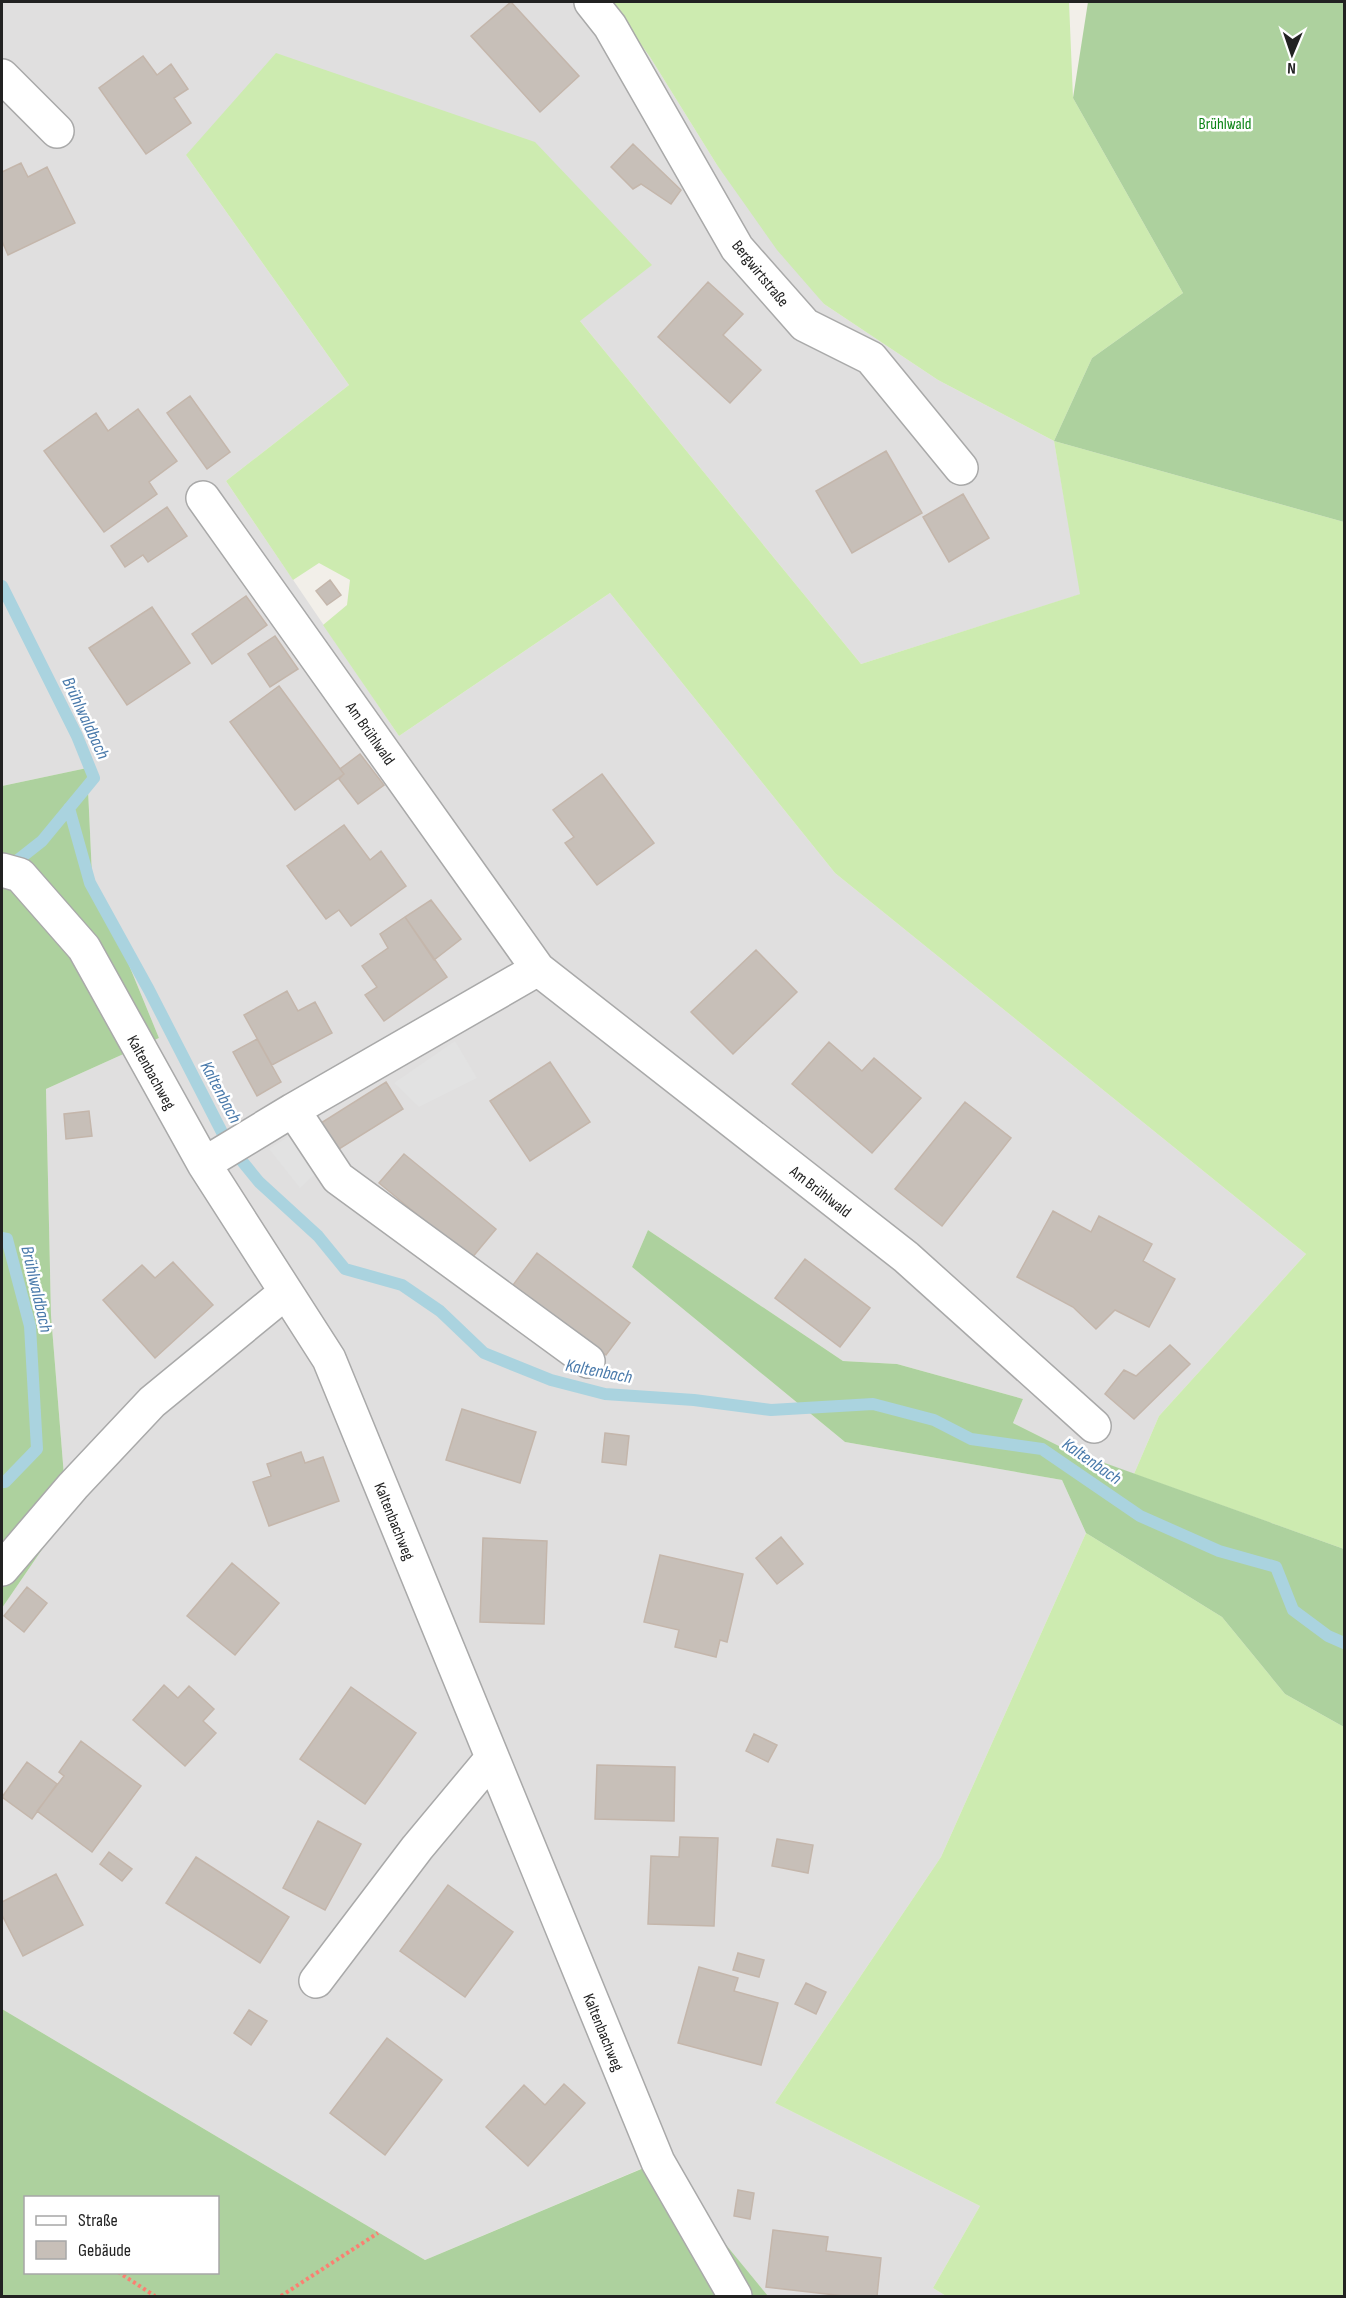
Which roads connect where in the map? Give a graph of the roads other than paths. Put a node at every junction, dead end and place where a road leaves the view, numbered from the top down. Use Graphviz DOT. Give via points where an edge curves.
graph roads {
  1 [pos="591,2"];
  2 [pos="2,76"];
  3 [pos="57,131"];
  4 [pos="961,468"];
  5 [pos="203,498"];
  6 [pos="11,872"];
  7 [pos="538,969"];
  8 [pos="293,1110"];
  9 [pos="204,1164"];
  10 [pos="286,1292"];
  11 [pos="588,1361"];
  12 [pos="1094,1426"];
  13 [pos="2,1569"];
  14 [pos="492,1758"];
  15 [pos="316,1981"];
  16 [pos="735,2296"];
  1 -- 4 [label="street, Bergwirtstraße" via="610,26 737,248 805,326 871,358"];
  2 -- 3 [label="street"];
  5 -- 7 [label="street, Am Brühlwald"];
  6 -- 9 [label="street, Kaltenbachweg" via="84,948"];
  7 -- 8 [label="street"];
  7 -- 12 [label="street, Am Brühlwald" via="906,1257"];
  8 -- 9 [label="street"];
  8 -- 11 [label="street" via="338,1178"];
  9 -- 10 [label="street, Kaltenbachweg"];
  10 -- 13 [label="street" via="152,1402"];
  10 -- 14 [label="street, Kaltenbachweg" via="329,1359"];
  14 -- 15 [label="street" via="417,1848"];
  14 -- 16 [label="street, Kaltenbachweg" via="658,2162"];
}
